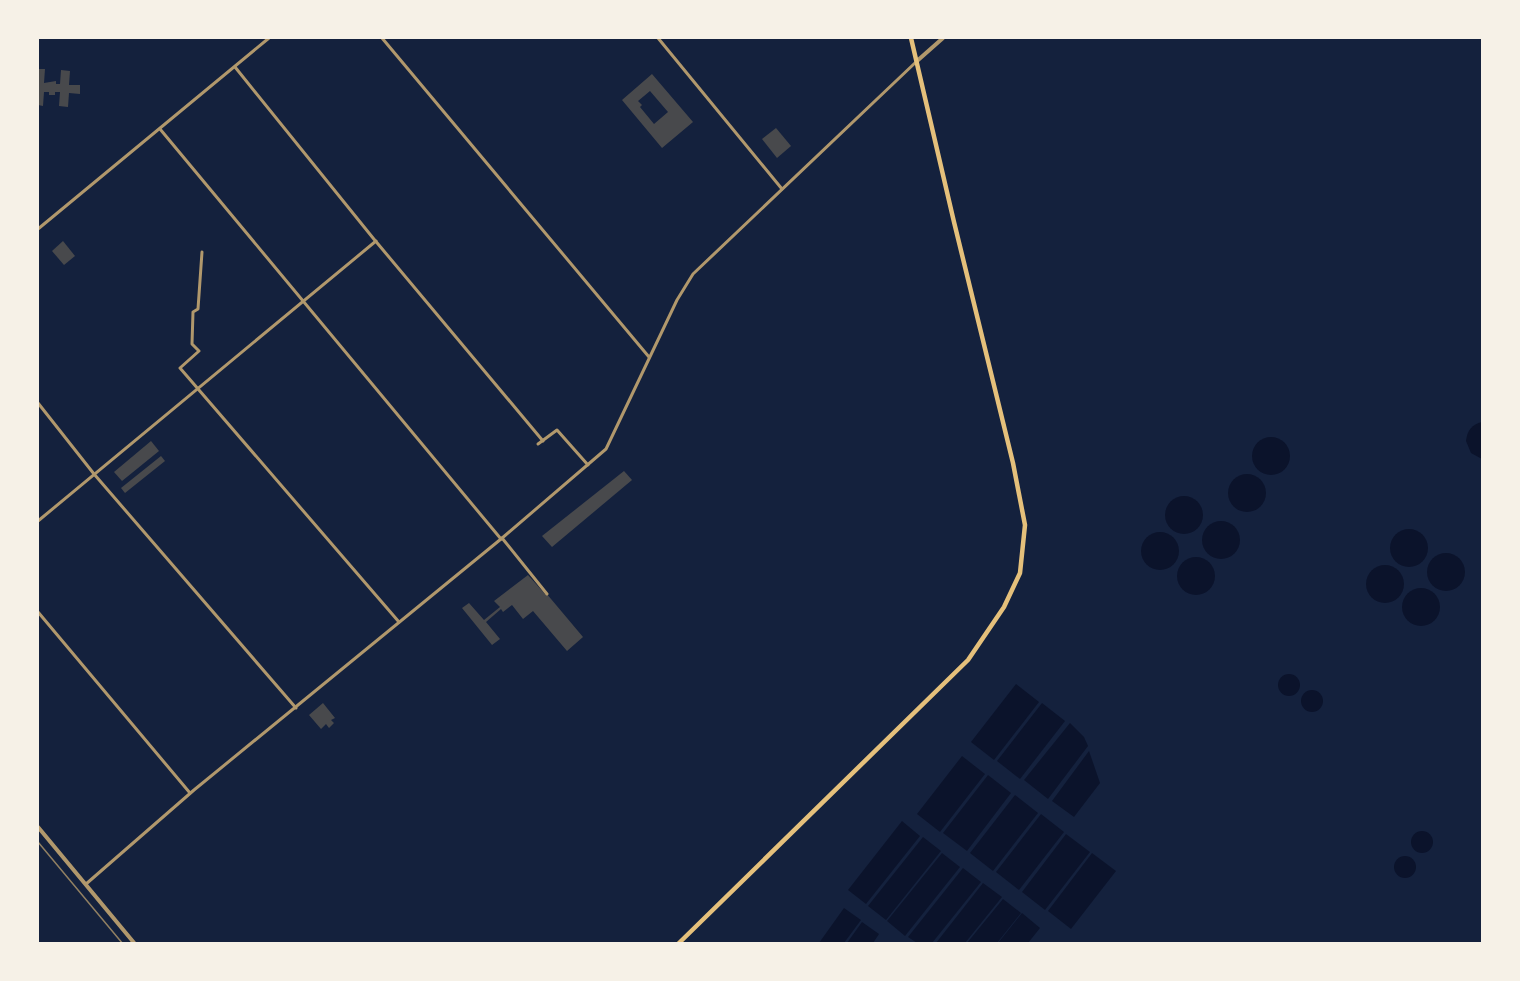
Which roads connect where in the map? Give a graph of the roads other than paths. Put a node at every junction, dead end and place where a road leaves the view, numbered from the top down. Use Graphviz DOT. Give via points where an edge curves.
graph roads {
  1 [pos="270,38"];
  2 [pos="382,38"];
  3 [pos="658,38"];
  4 [pos="911,38"];
  5 [pos="943,38"];
  6 [pos="917,61"];
  7 [pos="235,67"];
  8 [pos="160,129"];
  9 [pos="783,189"];
  10 [pos="38,229"];
  11 [pos="376,241"];
  12 [pos="202,252"];
  13 [pos="302,301"];
  14 [pos="649,357"];
  15 [pos="196,388"];
  16 [pos="38,403"];
  17 [pos="543,441"];
  18 [pos="538,444"];
  19 [pos="588,465"];
  20 [pos="94,474"];
  21 [pos="38,521"];
  22 [pos="501,539"];
  23 [pos="547,594"];
  24 [pos="38,612"];
  25 [pos="399,622"];
  26 [pos="296,708"];
  27 [pos="190,793"];
  28 [pos="38,827"];
  29 [pos="86,884"];
  30 [pos="135,944"];
  31 [pos="678,944"];
  1 -- 7 [label="street"];
  2 -- 14 [label="street"];
  3 -- 9 [label="street"];
  4 -- 6 [label="main road"];
  5 -- 6 [label="street"];
  6 -- 9 [label="street"];
  6 -- 31 [label="main road" via="1013,464 1025,525 1020,573 1004,607 968,660"];
  7 -- 8 [label="street"];
  7 -- 11 [label="street"];
  8 -- 10 [label="street"];
  8 -- 13 [label="street"];
  9 -- 14 [label="street" via="693,274"];
  11 -- 13 [label="street"];
  11 -- 17 [label="street"];
  12 -- 15 [label="street" via="192,344 199,351 180,368"];
  13 -- 15 [label="street"];
  13 -- 22 [label="street"];
  14 -- 19 [label="street" via="610,444"];
  15 -- 20 [label="street"];
  15 -- 25 [label="street"];
  16 -- 20 [label="street"];
  17 -- 18 [label="street"];
  17 -- 19 [label="street" via="556,430"];
  19 -- 22 [label="street"];
  20 -- 21 [label="street"];
  20 -- 26 [label="street"];
  22 -- 23 [label="street"];
  22 -- 25 [label="street"];
  24 -- 27 [label="street"];
  25 -- 26 [label="street"];
  26 -- 27 [label="street"];
  27 -- 29 [label="street"];
  28 -- 29 [label="street"];
  29 -- 30 [label="street"];
}
